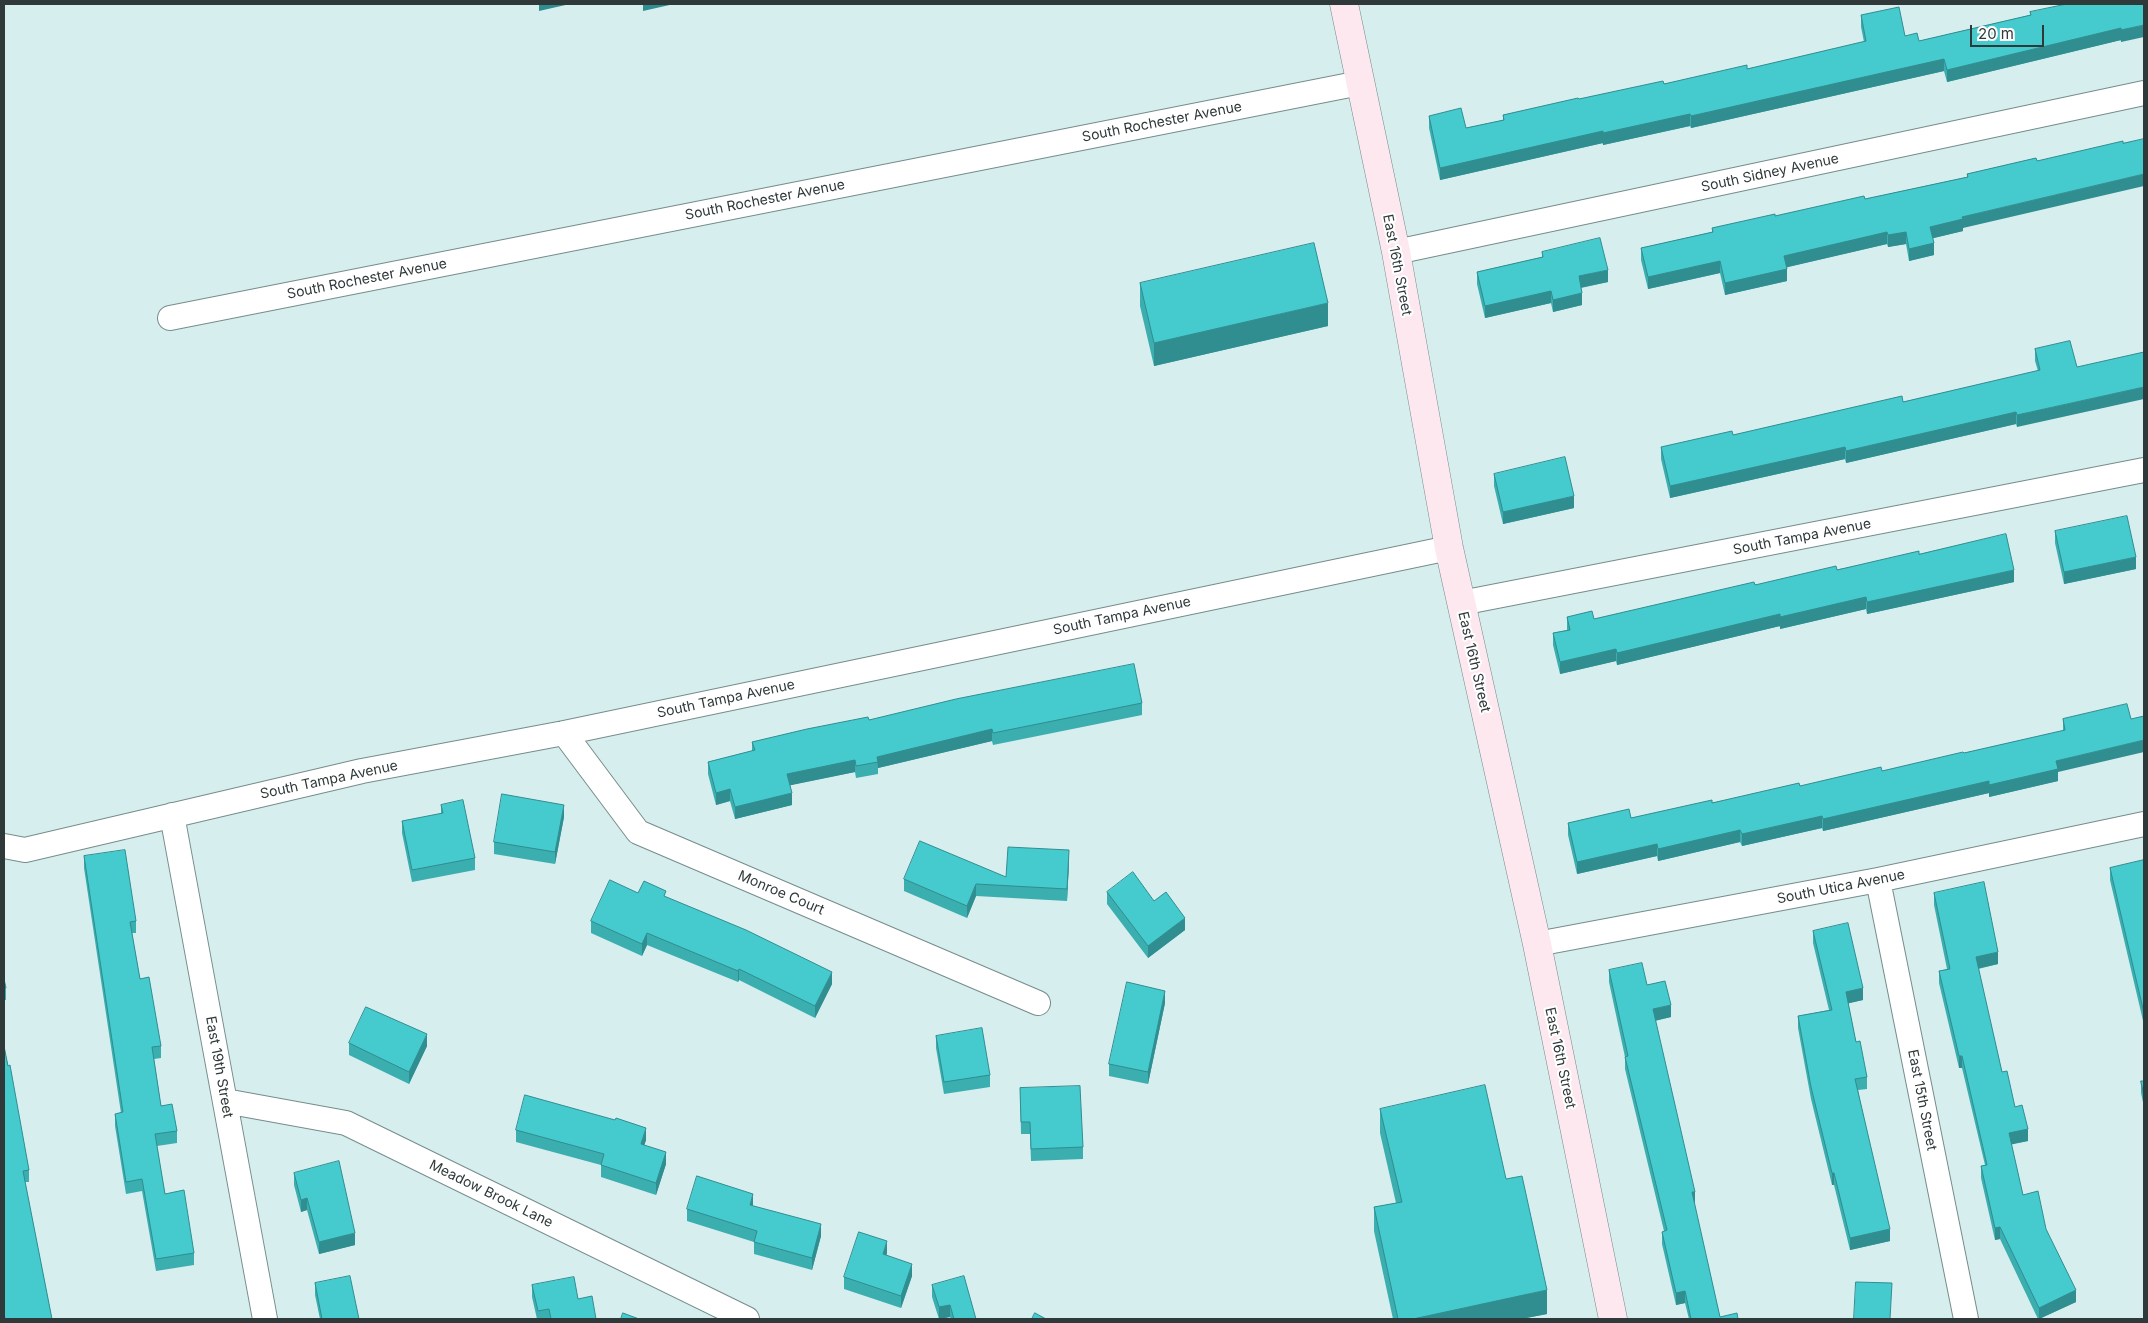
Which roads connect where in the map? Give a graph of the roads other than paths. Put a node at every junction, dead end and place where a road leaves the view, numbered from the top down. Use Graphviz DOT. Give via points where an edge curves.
graph roads {
  1 [pos="1344,4"];
  2 [pos="1360,83"];
  3 [pos="2144,93"];
  4 [pos="1396,252"];
  5 [pos="170,318"];
  6 [pos="2144,470"];
  7 [pos="1449,548"];
  8 [pos="1460,603"];
  9 [pos="564,733"];
  10 [pos="172,815"];
  11 [pos="2144,824"];
  12 [pos="4,846"];
  13 [pos="1878,880"];
  14 [pos="1536,944"];
  15 [pos="1038,1003"];
  16 [pos="225,1101"];
  17 [pos="265,1319"];
  18 [pos="746,1319"];
  19 [pos="1614,1319"];
  20 [pos="1966,1319"];
  1 -- 2 [label="street, East 16th Street"];
  2 -- 4 [label="street, East 16th Street"];
  2 -- 5 [label="street, South Rochester Avenue"];
  3 -- 4 [label="street, South Sidney Avenue"];
  4 -- 7 [label="street, East 16th Street"];
  6 -- 8 [label="street, South Tampa Avenue"];
  7 -- 8 [label="street, East 16th Street"];
  7 -- 9 [label="street, South Tampa Avenue"];
  8 -- 14 [label="street, East 16th Street"];
  9 -- 10 [label="street, South Tampa Avenue" via="362,771"];
  9 -- 15 [label="street, Monroe Court" via="638,832"];
  10 -- 12 [label="street, South Tampa Avenue" via="25,850"];
  10 -- 16 [label="street, East 19th Street"];
  11 -- 13 [label="street, South Utica Avenue"];
  13 -- 14 [label="street, South Utica Avenue"];
  13 -- 20 [label="street, East 15th Street"];
  14 -- 19 [label="street, East 16th Street"];
  16 -- 17 [label="street, East 19th Street"];
  16 -- 18 [label="street, Meadow Brook Lane" via="346,1123"];
}
